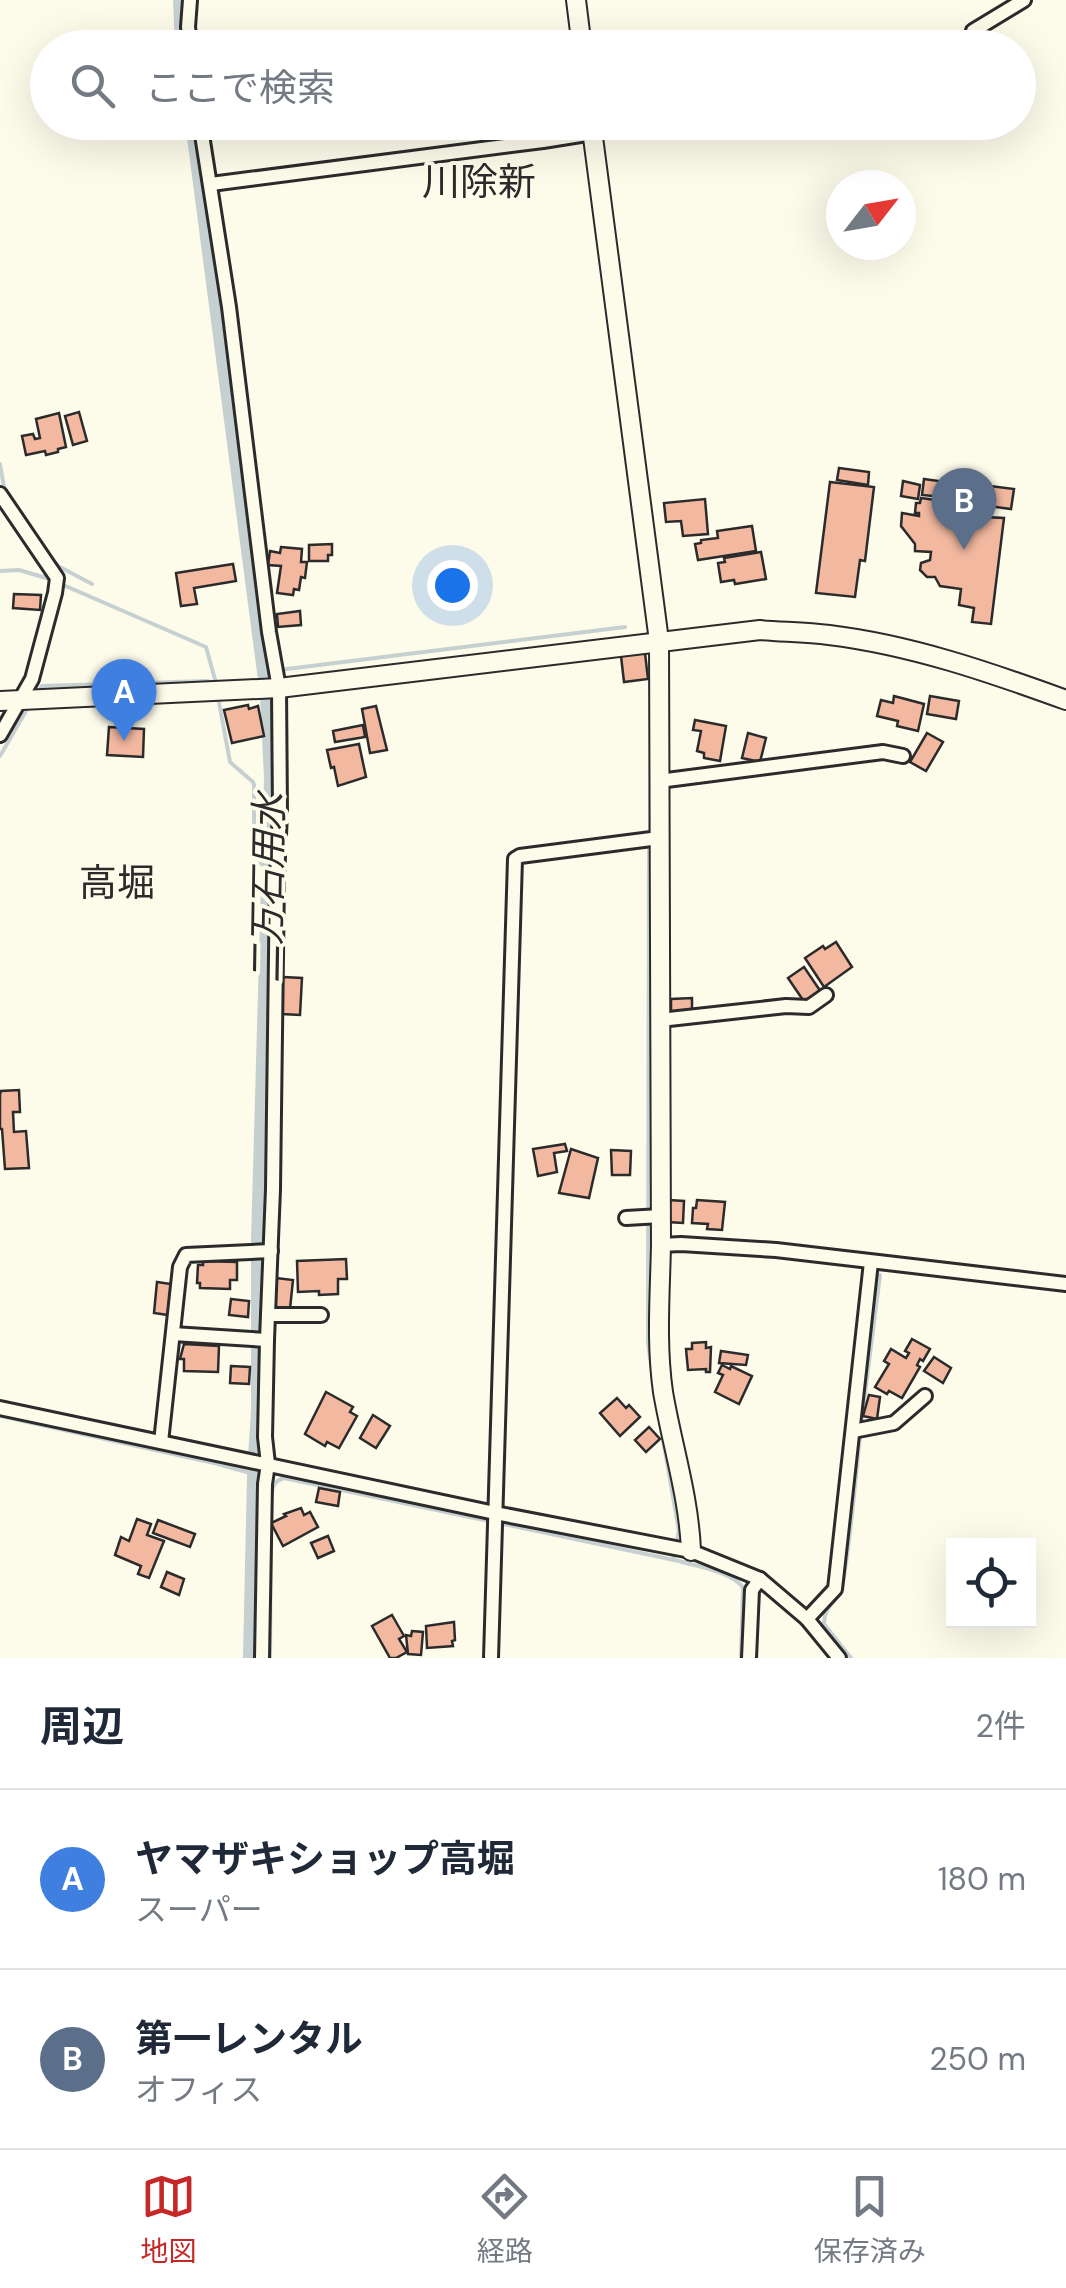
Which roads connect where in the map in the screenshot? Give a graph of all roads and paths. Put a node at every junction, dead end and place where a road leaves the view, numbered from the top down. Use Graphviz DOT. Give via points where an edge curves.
graph roads {
  1 [pos="190,0"];
  2 [pos="576,0"];
  3 [pos="1024,0"];
  4 [pos="188,30"];
  5 [pos="580,30"];
  6 [pos="975,30"];
  7 [pos="203,140"];
  8 [pos="547,140"];
  9 [pos="594,140"];
  10 [pos="211,184"];
  11 [pos="0,494"];
  12 [pos="658,641"];
  13 [pos="279,688"];
  14 [pos="1066,700"];
  15 [pos="9,701"];
  16 [pos="0,735"];
  17 [pos="903,756"];
  18 [pos="659,781"];
  19 [pos="659,838"];
  20 [pos="826,996"];
  21 [pos="660,1020"];
  22 [pos="660,1216"];
  23 [pos="626,1218"];
  24 [pos="660,1245"];
  25 [pos="271,1252"];
  26 [pos="872,1262"];
  27 [pos="1066,1284"];
  28 [pos="268,1314"];
  29 [pos="321,1315"];
  30 [pos="173,1334"];
  31 [pos="267,1340"];
  32 [pos="925,1396"];
  33 [pos="0,1408"];
  34 [pos="853,1430"];
  35 [pos="161,1442"];
  36 [pos="268,1464"];
  37 [pos="495,1513"];
  38 [pos="691,1551"];
  39 [pos="760,1579"];
  40 [pos="807,1619"];
  41 [pos="262,1658"];
  42 [pos="491,1658"];
  43 [pos="749,1658"];
  44 [pos="839,1658"];
  1 -- 4 [label="street"];
  2 -- 5 [label="street"];
  3 -- 6 [label="street"];
  7 -- 10 [label="street"];
  8 -- 10 [label="street"];
  9 -- 12 [label="street"];
  10 -- 13 [label="street"];
  11 -- 15 [label="street" via="57,578 32,680"];
  12 -- 13 [label="street"];
  12 -- 14 [label="street" via="760,630 868,641"];
  12 -- 18 [label="street"];
  13 -- 15 [label="street"];
  13 -- 25 [label="street"];
  15 -- 16 [label="street"];
  17 -- 18 [label="street" via="883,752"];
  18 -- 19 [label="street"];
  19 -- 21 [label="street"];
  19 -- 37 [label="street" via="514,859"];
  20 -- 21 [label="street" via="809,1007"];
  21 -- 22 [label="street"];
  22 -- 23 [label="street"];
  22 -- 24 [label="street"];
  24 -- 26 [label="street"];
  24 -- 38 [label="street" via="658,1343"];
  25 -- 28 [label="street"];
  25 -- 30 [label="street" via="186,1254"];
  26 -- 27 [label="street"];
  26 -- 34 [label="street"];
  28 -- 29 [label="street"];
  28 -- 31 [label="street"];
  30 -- 31 [label="street"];
  30 -- 35 [label="street"];
  31 -- 36 [label="street"];
  32 -- 34 [label="street" via="894,1422"];
  33 -- 35 [label="street"];
  34 -- 40 [label="street" via="835,1589"];
  35 -- 36 [label="street"];
  36 -- 37 [label="street"];
  36 -- 41 [label="street"];
  37 -- 38 [label="street"];
  37 -- 42 [label="street"];
  38 -- 39 [label="street"];
  39 -- 40 [label="street"];
  39 -- 43 [label="street" via="752,1590"];
  40 -- 44 [label="street"];
}
